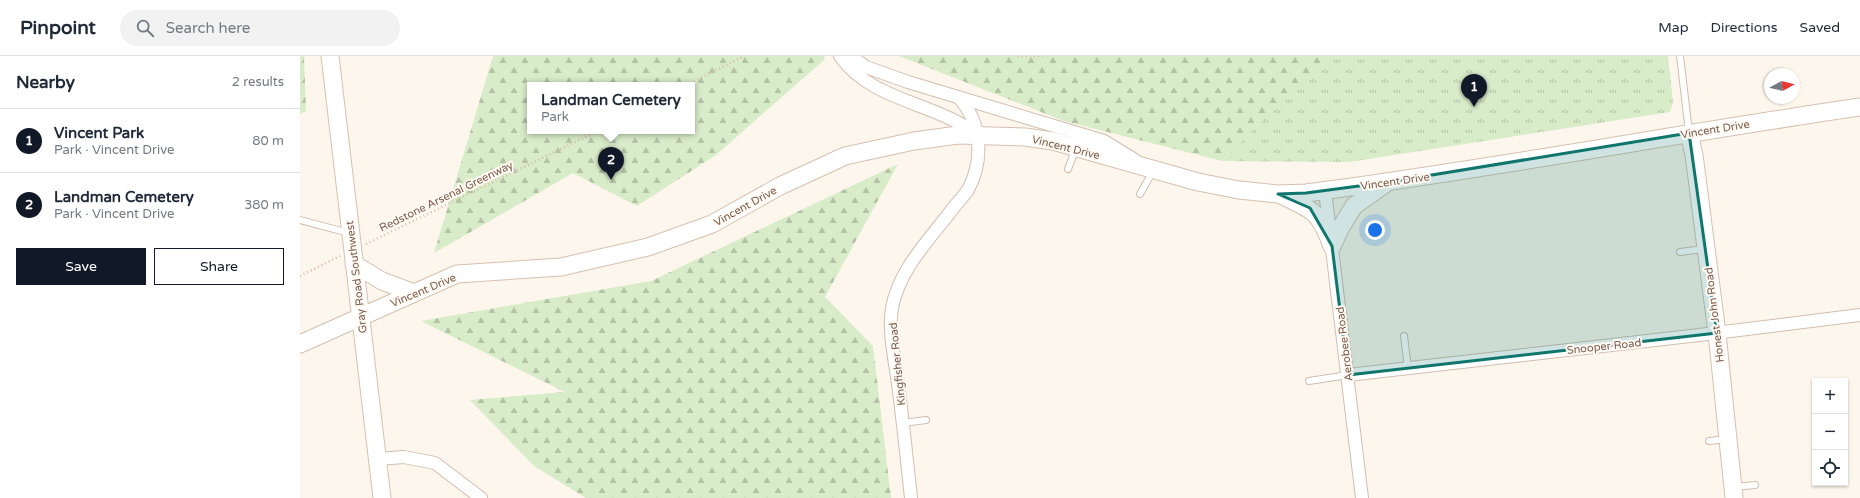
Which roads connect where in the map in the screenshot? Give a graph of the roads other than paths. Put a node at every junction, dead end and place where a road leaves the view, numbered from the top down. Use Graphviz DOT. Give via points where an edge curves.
graph roads {
  1 [pos="330,56"];
  2 [pos="840,56"];
  3 [pos="851,56"];
  4 [pos="1680,56"];
  5 [pos="958,97"];
  6 [pos="1860,107"];
  7 [pos="1689,133"];
  8 [pos="977,135"];
  9 [pos="1076,148"];
  10 [pos="1068,168"];
  11 [pos="1153,171"];
  12 [pos="1389,182"];
  13 [pos="1325,191"];
  14 [pos="1140,194"];
  15 [pos="1278,194"];
  16 [pos="300,220"];
  17 [pos="351,233"];
  18 [pos="1332,246"];
  19 [pos="1706,249"];
  20 [pos="1680,252"];
  21 [pos="353,257"];
  22 [pos="414,294"];
  23 [pos="1860,315"];
  24 [pos="361,318"];
  25 [pos="1716,333"];
  26 [pos="1404,336"];
  27 [pos="300,344"];
  28 [pos="1408,368"];
  29 [pos="1348,375"];
  30 [pos="1309,381"];
  31 [pos="926,420"];
  32 [pos="903,423"];
  33 [pos="1728,439"];
  34 [pos="1709,441"];
  35 [pos="378,459"];
  36 [pos="1755,485"];
  37 [pos="1734,493"];
  38 [pos="382,498"];
  39 [pos="481,498"];
  40 [pos="911,498"];
  41 [pos="1362,498"];
  1 -- 17 [label="street, Gray Road Southwest"];
  2 -- 8 [label="street" via="873,86 960,123"];
  3 -- 5 [label="street" via="866,67"];
  4 -- 7 [label="lane"];
  5 -- 8 [label="street, Kingfisher Road" via="973,118"];
  5 -- 11 [label="street" via="1104,141"];
  6 -- 7 [label="street, Vincent Drive"];
  7 -- 12 [label="street, Vincent Drive"];
  7 -- 19 [label="street, Honest John Road"];
  8 -- 9 [label="street, Vincent Drive" via="1025,137"];
  8 -- 22 [label="street, Vincent Drive" via="914,141 845,156 780,186 712,224 648,247 560,267 457,274"];
  8 -- 32 [label="street, Kingfisher Road" via="979,155 968,190 911,262 900,282 892,309 892,343"];
  9 -- 10 [label="lane"];
  9 -- 11 [label="street, Vincent Drive"];
  11 -- 14 [label="lane"];
  11 -- 15 [label="street, Vincent Drive" via="1239,190"];
  12 -- 13 [label="street, Vincent Drive"];
  12 -- 18 [label="street" via="1354,206 1340,227"];
  13 -- 15 [label="street, Vincent Drive"];
  13 -- 18 [label="street, Aerobee Road"];
  15 -- 18 [label="street" via="1310,208 1326,228"];
  16 -- 17 [label="lane"];
  17 -- 21 [label="street, Gray Road Southwest"];
  18 -- 29 [label="street, Aerobee Road"];
  19 -- 20 [label="lane"];
  19 -- 25 [label="street, Honest John Road"];
  21 -- 22 [label="street" via="382,281"];
  21 -- 24 [label="street, Gray Road Southwest"];
  22 -- 24 [label="street, Vincent Drive"];
  23 -- 25 [label="street, Snooper Road"];
  24 -- 27 [label="street, Vincent Drive"];
  24 -- 35 [label="street, Gray Road Southwest"];
  25 -- 28 [label="street, Snooper Road"];
  25 -- 33 [label="street, Honest John Road"];
  26 -- 28 [label="lane"];
  28 -- 29 [label="street, Snooper Road"];
  29 -- 30 [label="lane"];
  29 -- 41 [label="street, Aerobee Road"];
  31 -- 32 [label="lane"];
  32 -- 40 [label="street, Kingfisher Road"];
  33 -- 34 [label="lane"];
  33 -- 37 [label="street, Honest John Road"];
  35 -- 38 [label="street, Gray Road Southwest"];
  35 -- 39 [label="street" via="404,457 435,463"];
  36 -- 37 [label="lane"];
}
